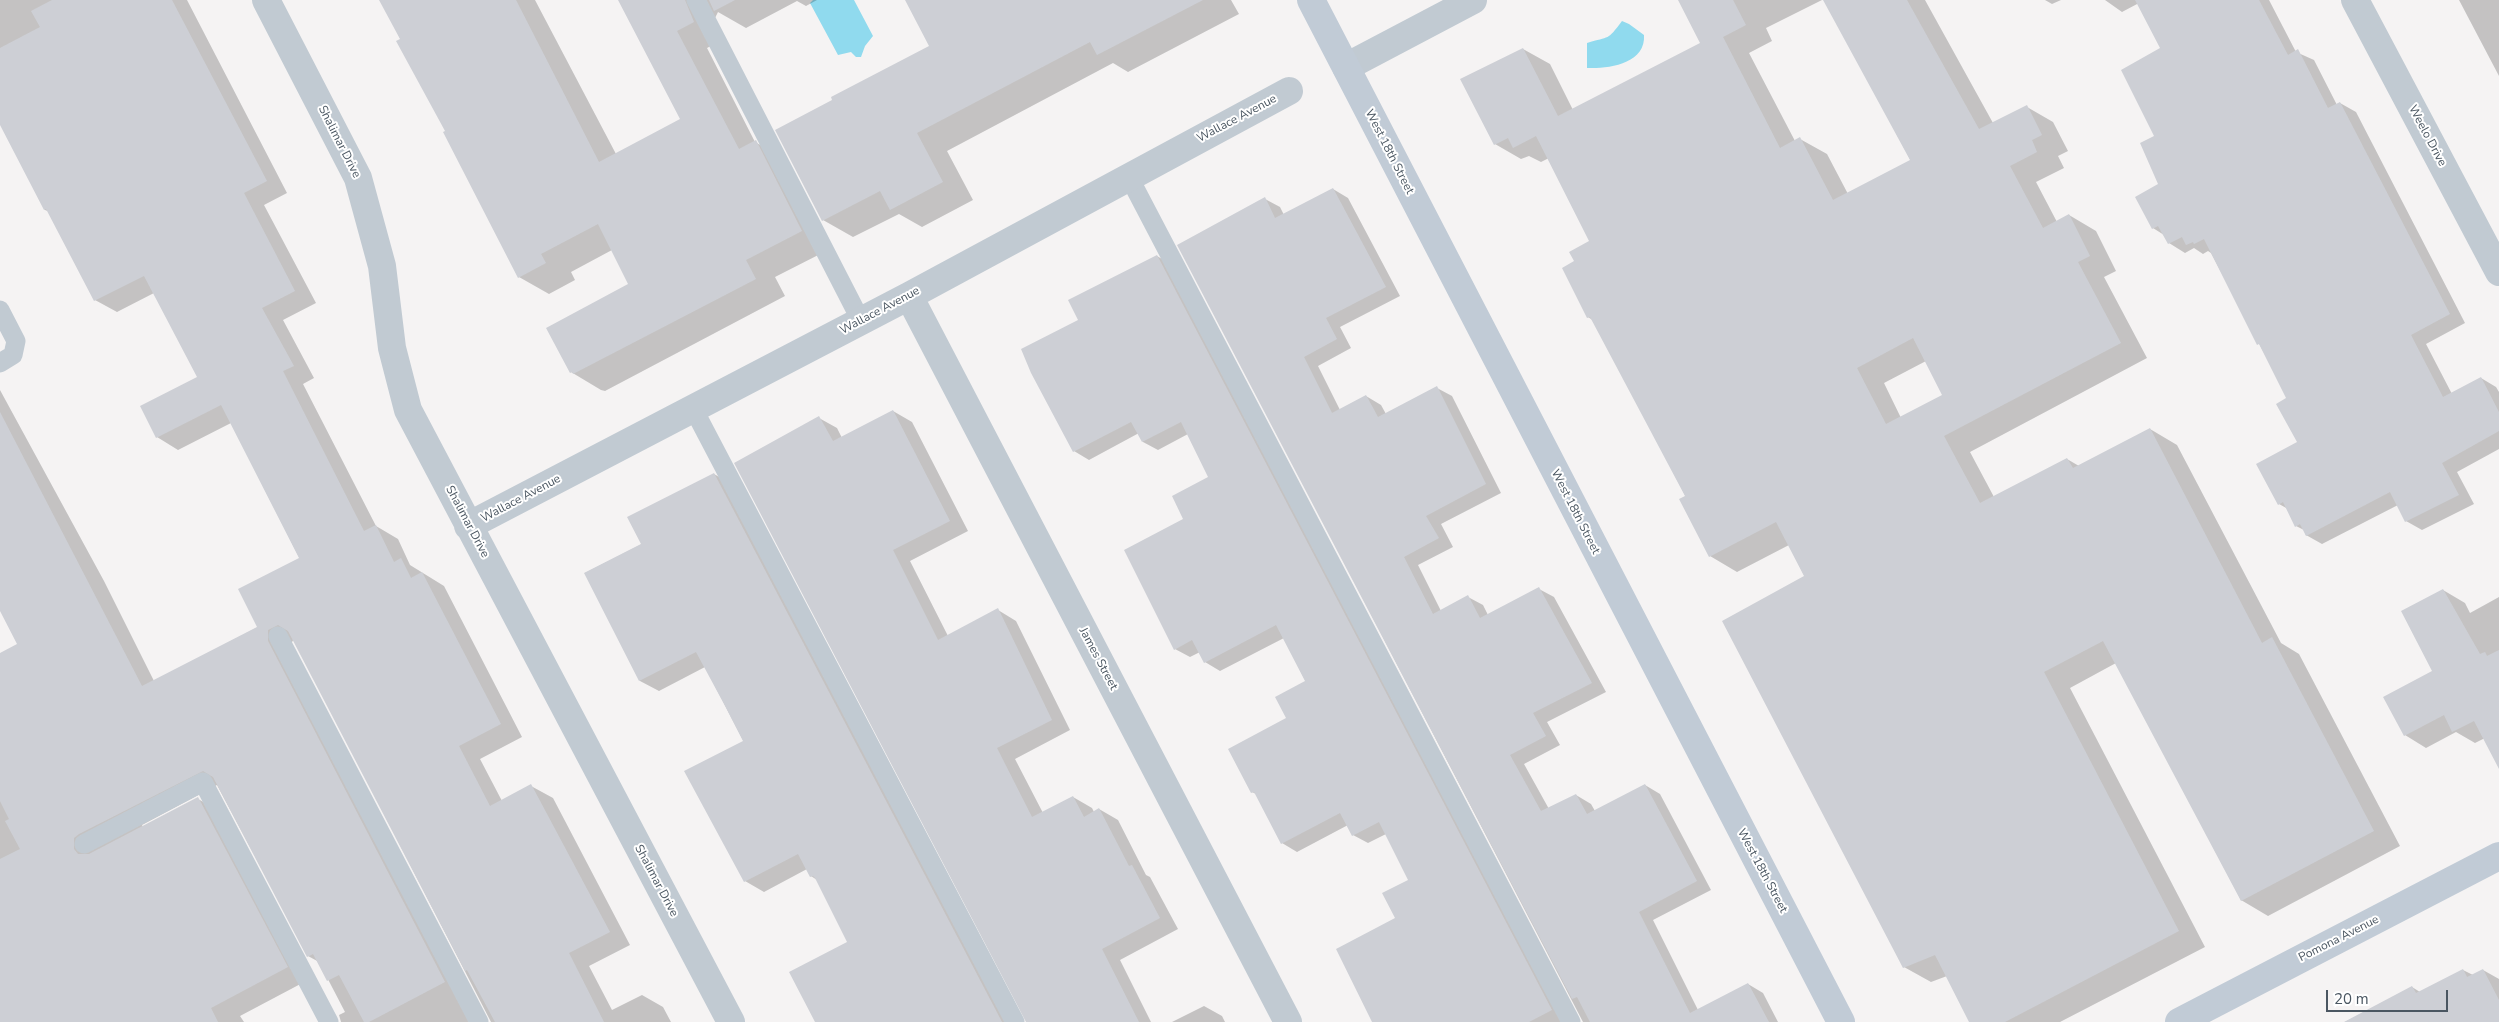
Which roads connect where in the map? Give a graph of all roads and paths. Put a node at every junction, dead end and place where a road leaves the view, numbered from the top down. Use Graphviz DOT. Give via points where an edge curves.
graph roads {
  1 [pos="266,0"];
  2 [pos="696,0"];
  3 [pos="1311,0"];
  4 [pos="1473,0"];
  5 [pos="2355,0"];
  6 [pos="1346,67"];
  7 [pos="1289,92"];
  8 [pos="1129,177"];
  9 [pos="2499,272"];
  10 [pos="909,296"];
  11 [pos="0,310"];
  12 [pos="860,321"];
  13 [pos="0,362"];
  14 [pos="693,408"];
  15 [pos="468,526"];
  16 [pos="278,636"];
  17 [pos="84,844"];
  18 [pos="2499,856"];
  19 [pos="329,1022"];
  20 [pos="479,1022"];
  21 [pos="731,1022"];
  22 [pos="1015,1022"];
  23 [pos="1288,1022"];
  24 [pos="1571,1022"];
  25 [pos="1841,1022"];
  26 [pos="2179,1022"];
  1 -- 15 [label="street, Shalimar Drive" via="358,178 382,266 392,348 408,410"];
  2 -- 12 [label="lane"];
  3 -- 6 [label="street, West 18th Street"];
  4 -- 6 [label="street"];
  5 -- 9 [label="street, Weelo Drive"];
  6 -- 25 [label="street, West 18th Street"];
  7 -- 8 [label="street, Wallace Avenue"];
  8 -- 10 [label="street, Wallace Avenue"];
  8 -- 24 [label="lane"];
  10 -- 12 [label="street, Wallace Avenue"];
  10 -- 23 [label="street, James Street"];
  11 -- 13 [label="lane" via="16,341 13,356"];
  12 -- 14 [label="street, Wallace Avenue"];
  14 -- 15 [label="street, Wallace Avenue"];
  14 -- 22 [label="lane"];
  15 -- 21 [label="street, Shalimar Drive"];
  16 -- 20 [label="lane"];
  17 -- 19 [label="lane" via="203,782"];
  18 -- 26 [label="street, Pomona Avenue"];
}
